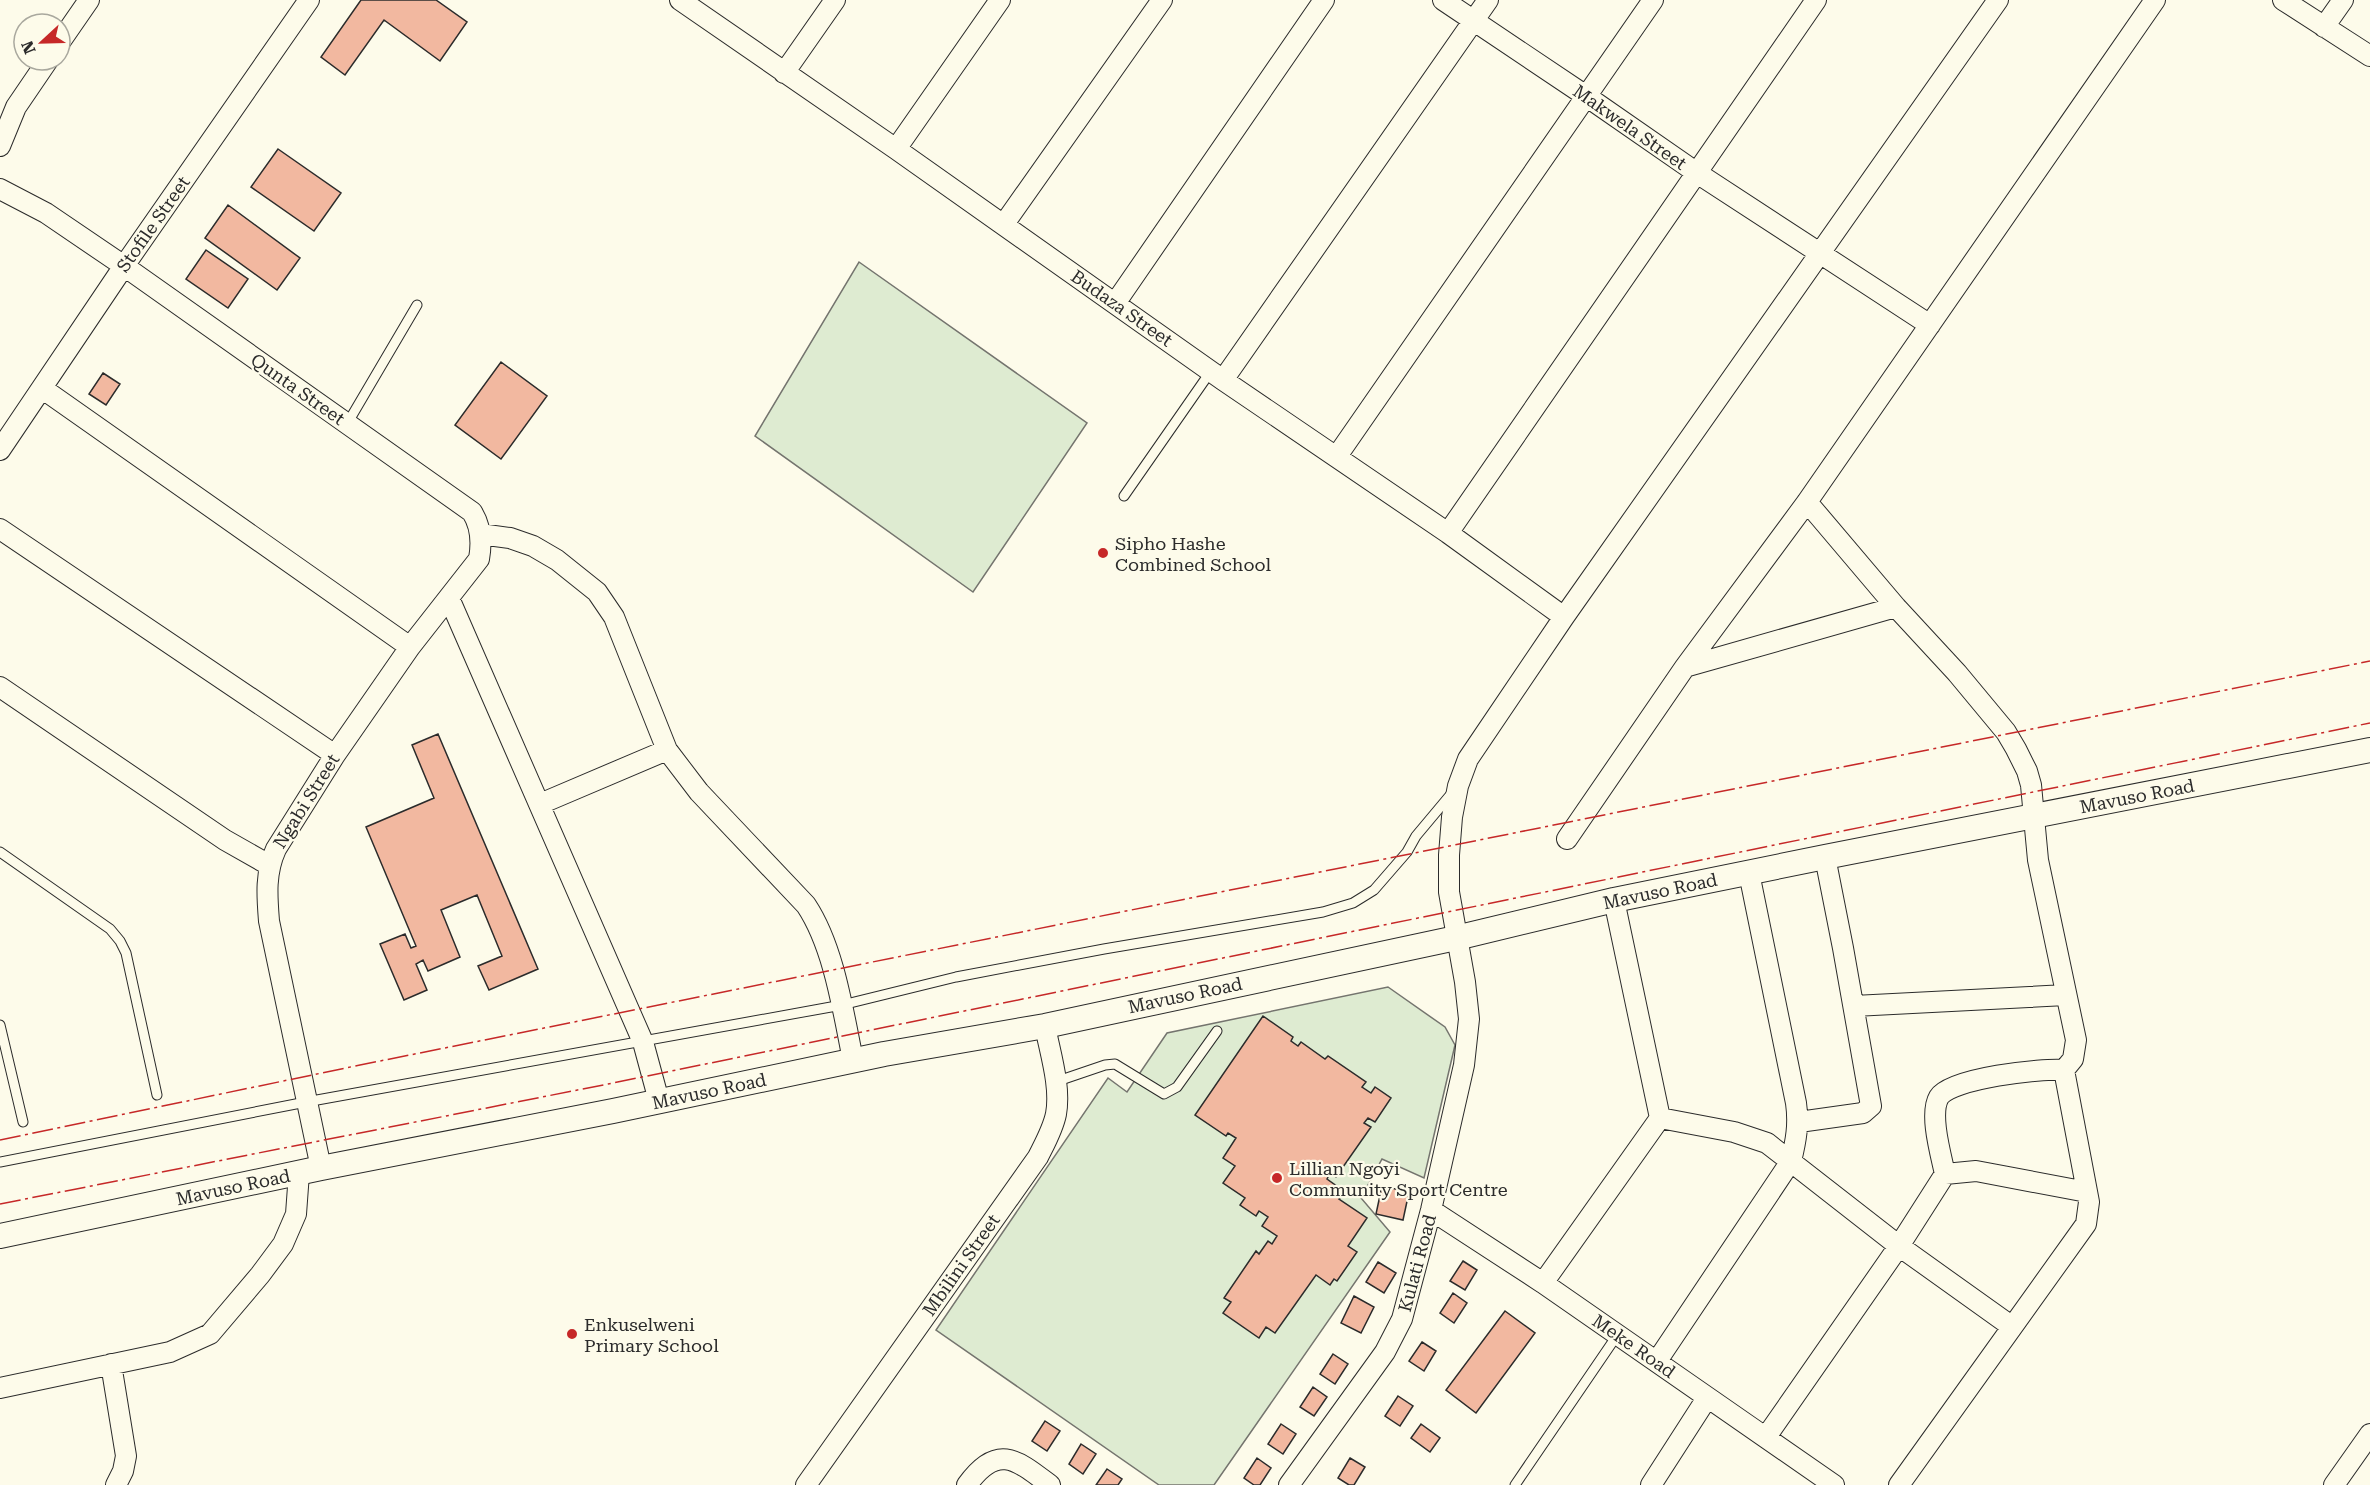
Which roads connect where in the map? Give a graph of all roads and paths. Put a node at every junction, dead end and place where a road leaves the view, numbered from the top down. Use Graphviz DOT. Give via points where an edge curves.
graph roads {
  1 [pos="89,0"];
  2 [pos="309,0"];
  3 [pos="680,0"];
  4 [pos="835,0"];
  5 [pos="999,0"];
  6 [pos="1162,0"];
  7 [pos="1324,0"];
  8 [pos="1443,0"];
  9 [pos="1488,0"];
  10 [pos="1653,0"];
  11 [pos="1816,0"];
  12 [pos="1998,0"];
  13 [pos="2155,0"];
  14 [pos="2283,0"];
  15 [pos="2343,0"];
  16 [pos="1473,21"];
  17 [pos="72,25"];
  18 [pos="2324,27"];
  19 [pos="2370,56"];
  20 [pos="40,72"];
  21 [pos="784,73"];
  22 [pos="1586,96"];
  23 [pos="0,146"];
  24 [pos="896,149"];
  25 [pos="1697,173"];
  26 [pos="0,189"];
  27 [pos="1004,224"];
  28 [pos="1818,253"];
  29 [pos="124,266"];
  30 [pos="1116,302"];
  31 [pos="417,305"];
  32 [pos="1930,325"];
  33 [pos="1217,375"];
  34 [pos="43,389"];
  35 [pos="347,424"];
  36 [pos="0,450"];
  37 [pos="1337,456"];
  38 [pos="1124,496"];
  39 [pos="1807,502"];
  40 [pos="472,512"];
  41 [pos="0,529"];
  42 [pos="1448,533"];
  43 [pos="480,534"];
  44 [pos="449,598"];
  45 [pos="1896,607"];
  46 [pos="1564,617"];
  47 [pos="410,647"];
  48 [pos="1685,667"];
  49 [pos="0,687"];
  50 [pos="667,750"];
  51 [pos="2370,750"];
  52 [pos="335,755"];
  53 [pos="1458,786"];
  54 [pos="540,804"];
  55 [pos="2035,817"];
  56 [pos="1567,838"];
  57 [pos="0,852"];
  58 [pos="1825,857"];
  59 [pos="268,865"];
  60 [pos="1749,873"];
  61 [pos="1614,900"];
  62 [pos="1456,938"];
  63 [pos="2066,995"];
  64 [pos="842,1005"];
  65 [pos="1854,1006"];
  66 [pos="0,1025"];
  67 [pos="1044,1026"];
  68 [pos="1217,1031"];
  69 [pos="643,1042"];
  70 [pos="854,1060"];
  71 [pos="2064,1070"];
  72 [pos="1055,1082"];
  73 [pos="157,1095"];
  74 [pos="659,1101"];
  75 [pos="306,1102"];
  76 [pos="1660,1118"];
  77 [pos="23,1122"];
  78 [pos="1798,1122"];
  79 [pos="1791,1161"];
  80 [pos="0,1162"];
  81 [pos="310,1170"];
  82 [pos="1945,1174"];
  83 [pos="2087,1192"];
  84 [pos="1431,1210"];
  85 [pos="0,1236"];
  86 [pos="1899,1246"];
  87 [pos="1544,1283"];
  88 [pos="2011,1326"];
  89 [pos="1618,1334"];
  90 [pos="1657,1361"];
  91 [pos="111,1364"];
  92 [pos="0,1388"];
  93 [pos="1707,1398"];
  94 [pos="2370,1434"];
  95 [pos="1766,1437"];
  96 [pos="2336,1484"];
  97 [pos="116,1485"];
  98 [pos="806,1485"];
  99 [pos="967,1485"];
  100 [pos="1050,1485"];
  101 [pos="1289,1485"];
  102 [pos="1515,1485"];
  103 [pos="1651,1485"];
  104 [pos="1834,1485"];
  105 [pos="1899,1485"];
  1 -- 17 [label="street"];
  2 -- 29 [label="street, Stofile Street"];
  3 -- 21 [label="street, Budaza Street"];
  4 -- 21 [label="street"];
  5 -- 24 [label="street"];
  6 -- 27 [label="street"];
  7 -- 30 [label="street"];
  8 -- 16 [label="street, Makwela Street"];
  9 -- 16 [label="street"];
  10 -- 22 [label="street"];
  11 -- 25 [label="street"];
  12 -- 28 [label="street, Kulati Road"];
  13 -- 32 [label="street"];
  14 -- 18 [label="street"];
  15 -- 18 [label="street"];
  16 -- 22 [label="street, Makwela Street"];
  16 -- 33 [label="street"];
  18 -- 19 [label="street"];
  20 -- 23 [label="street" via="16,107"];
  21 -- 24 [label="street, Budaza Street"];
  22 -- 25 [label="street, Makwela Street"];
  22 -- 37 [label="street"];
  24 -- 27 [label="street, Budaza Street"];
  25 -- 28 [label="street, Makwela Street"];
  25 -- 42 [label="street"];
  26 -- 29 [label="street, Qunta Street" via="46,213"];
  27 -- 30 [label="street, Budaza Street"];
  28 -- 32 [label="street, Makwela Street"];
  28 -- 46 [label="street, Kulati Road"];
  29 -- 34 [label="street, Stofile Street"];
  29 -- 35 [label="street, Qunta Street"];
  30 -- 33 [label="street, Budaza Street"];
  31 -- 35 [label="lane"];
  32 -- 39 [label="street"];
  33 -- 37 [label="street, Budaza Street"];
  33 -- 38 [label="lane"];
  34 -- 36 [label="street, Stofile Street"];
  34 -- 47 [label="street"];
  35 -- 40 [label="street, Qunta Street"];
  37 -- 42 [label="street, Budaza Street"];
  39 -- 45 [label="street"];
  39 -- 48 [label="street"];
  40 -- 43 [label="street, Ngabi Street"];
  41 -- 52 [label="street"];
  42 -- 46 [label="street, Budaza Street"];
  43 -- 44 [label="street, Ngabi Street" via="478,559"];
  43 -- 50 [label="street" via="533,546 597,592 614,618"];
  44 -- 47 [label="street, Ngabi Street"];
  44 -- 54 [label="street"];
  45 -- 48 [label="street"];
  45 -- 55 [label="street" via="2006,732 2027,771"];
  46 -- 53 [label="street, Kulati Road" via="1468,759"];
  47 -- 52 [label="street, Ngabi Street"];
  48 -- 56 [label="street"];
  49 -- 59 [label="street"];
  50 -- 54 [label="street"];
  50 -- 64 [label="street" via="699,792 806,905 821,934"];
  51 -- 55 [label="street, Mavuso Road"];
  52 -- 59 [label="street, Ngabi Street"];
  53 -- 62 [label="street, Kulati Road" via="1449,855 1449,892"];
  53 -- 64 [label="lane" via="1374,890 1353,903 1323,912 956,977"];
  54 -- 69 [label="street"];
  55 -- 58 [label="street, Mavuso Road"];
  55 -- 63 [label="street" via="2038,860"];
  57 -- 73 [label="lane" via="110,929 120,941 126,953"];
  58 -- 60 [label="street, Mavuso Road"];
  58 -- 65 [label="street"];
  59 -- 75 [label="street, Ngabi Street" via="269,921"];
  60 -- 61 [label="street, Mavuso Road"];
  60 -- 78 [label="street"];
  61 -- 62 [label="street, Mavuso Road"];
  61 -- 76 [label="street"];
  62 -- 67 [label="street, Mavuso Road"];
  62 -- 84 [label="street, Kulati Road" via="1469,1019 1464,1065"];
  63 -- 65 [label="street"];
  63 -- 71 [label="street" via="2076,1051"];
  64 -- 69 [label="lane"];
  64 -- 70 [label="street"];
  65 -- 78 [label="street" via="1870,1109"];
  66 -- 77 [label="lane"];
  67 -- 70 [label="street, Mavuso Road"];
  67 -- 72 [label="street, Mbilini Street"];
  68 -- 72 [label="lane" via="1177,1087 1168,1093 1161,1094 1115,1064"];
  69 -- 74 [label="street"];
  69 -- 75 [label="lane"];
  70 -- 74 [label="street, Mavuso Road"];
  71 -- 82 [label="street" via="2026,1071 1946,1089 1934,1113"];
  71 -- 83 [label="street"];
  72 -- 98 [label="street, Mbilini Street" via="1056,1113 1038,1156"];
  74 -- 81 [label="street, Mavuso Road"];
  75 -- 80 [label="lane"];
  75 -- 81 [label="street, Ngabi Street"];
  76 -- 79 [label="street" via="1752,1136"];
  76 -- 87 [label="street"];
  78 -- 79 [label="street"];
  79 -- 86 [label="street"];
  79 -- 90 [label="street"];
  81 -- 85 [label="street, Mavuso Road"];
  81 -- 91 [label="street, Ngabi Street" via="283,1244 210,1334 170,1352"];
  82 -- 83 [label="street" via="1976,1171"];
  82 -- 86 [label="street"];
  83 -- 88 [label="street" via="2086,1224"];
  84 -- 87 [label="street, Meke Road"];
  84 -- 101 [label="street, Kulati Road" via="1393,1338"];
  86 -- 88 [label="street"];
  86 -- 95 [label="street"];
  87 -- 89 [label="street, Meke Road"];
  88 -- 105 [label="street"];
  89 -- 90 [label="street, Meke Road"];
  89 -- 102 [label="lane"];
  90 -- 93 [label="street, Meke Road"];
  91 -- 92 [label="street, Ngabi Street"];
  91 -- 97 [label="street" via="126,1456"];
  93 -- 95 [label="street, Meke Road"];
  93 -- 103 [label="street"];
  94 -- 96 [label="street"];
  95 -- 104 [label="street, Meke Road"];
  99 -- 100 [label="street" via="978,1470 1002,1457 1022,1464"];
}
